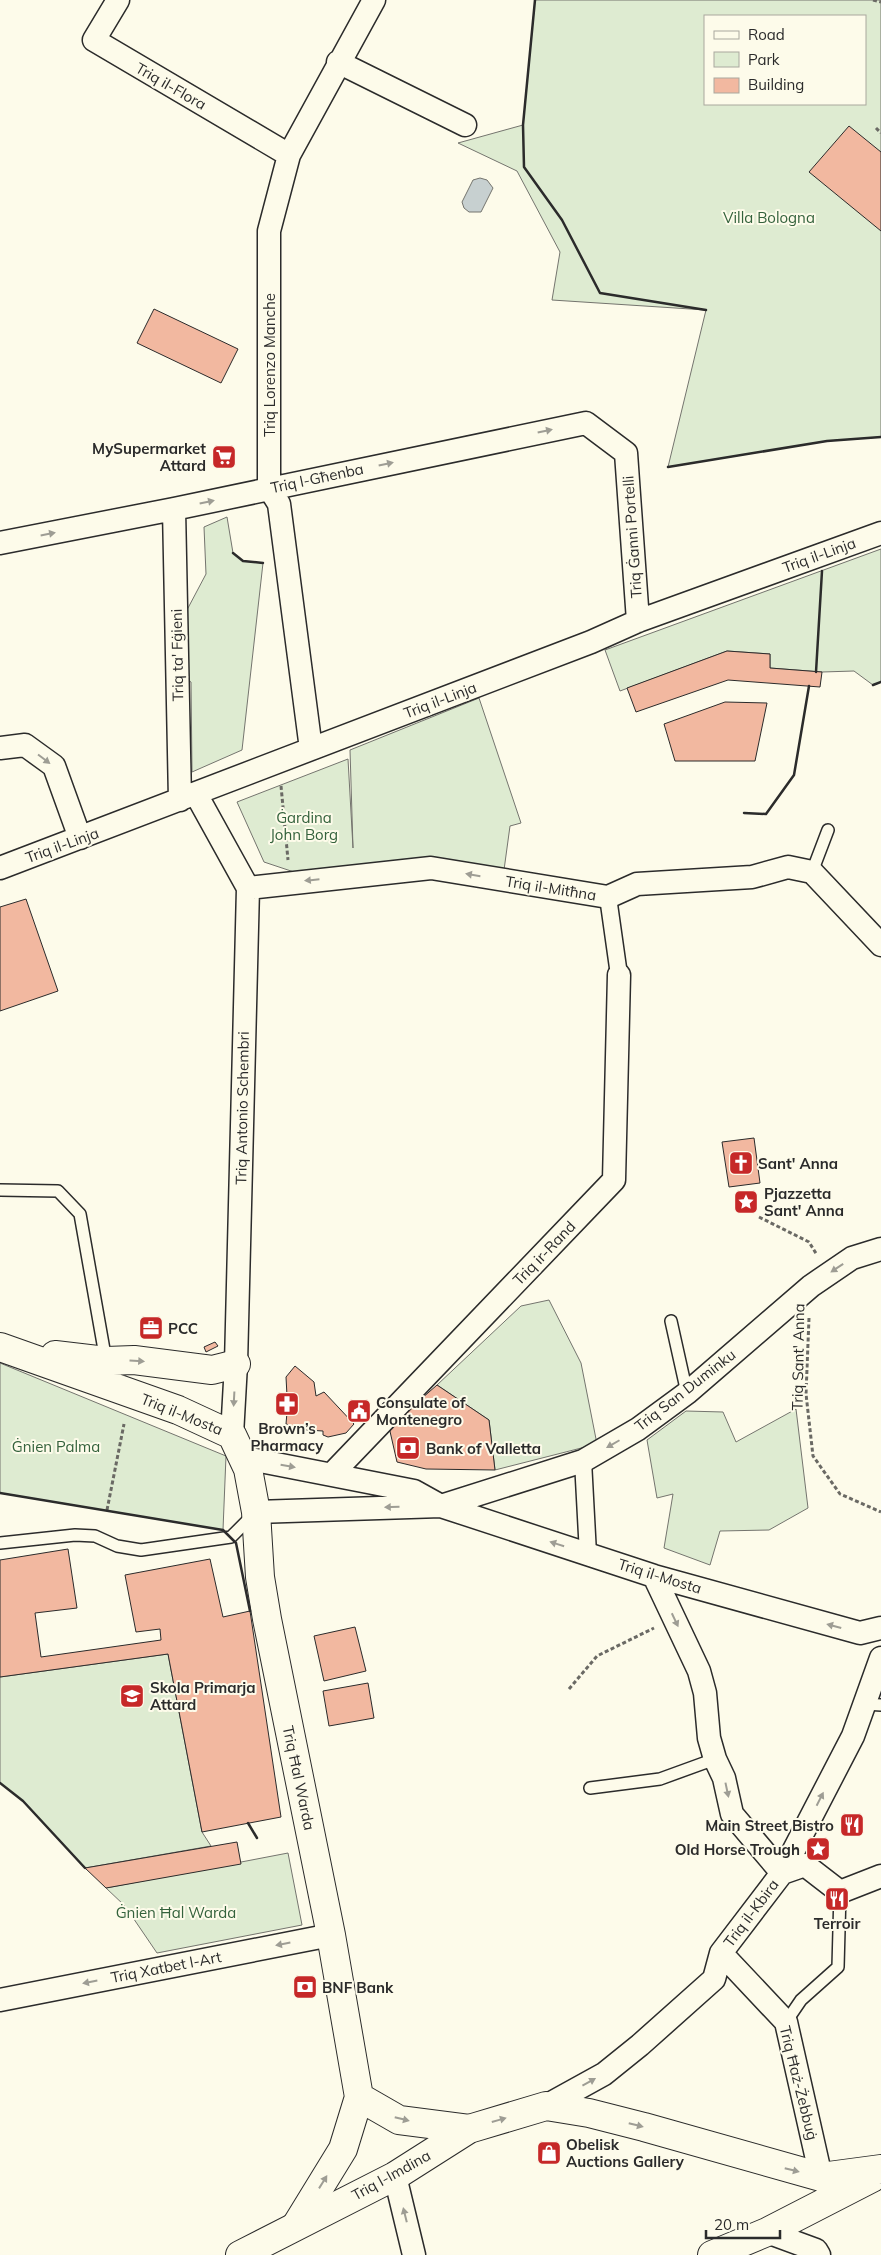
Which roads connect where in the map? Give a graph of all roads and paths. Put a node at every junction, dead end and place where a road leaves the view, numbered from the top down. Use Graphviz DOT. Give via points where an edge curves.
graph roads {
  1 [pos="118,0"];
  2 [pos="374,0"];
  3 [pos="874,0"];
  4 [pos="881,2"];
  5 [pos="338,62"];
  6 [pos="464,125"];
  7 [pos="876,128"];
  8 [pos="881,133"];
  9 [pos="289,155"];
  10 [pos="626,453"];
  11 [pos="269,488"];
  12 [pos="174,510"];
  13 [pos="881,533"];
  14 [pos="0,544"];
  15 [pos="638,621"];
  16 [pos="0,748"];
  17 [pos="311,749"];
  18 [pos="279,761"];
  19 [pos="188,797"];
  20 [pos="828,830"];
  21 [pos="80,838"];
  22 [pos="0,868"];
  23 [pos="812,872"];
  24 [pos="290,883"];
  25 [pos="248,888"];
  26 [pos="608,897"];
  27 [pos="881,945"];
  28 [pos="619,975"];
  29 [pos="0,1190"];
  30 [pos="759,1217"];
  31 [pos="881,1249"];
  32 [pos="811,1286"];
  33 [pos="671,1321"];
  34 [pos="1,1348"];
  35 [pos="106,1361"];
  36 [pos="236,1364"];
  37 [pos="687,1393"];
  38 [pos="124,1424"];
  39 [pos="238,1447"];
  40 [pos="583,1461"];
  41 [pos="332,1474"];
  42 [pos="441,1506"];
  43 [pos="107,1510"];
  44 [pos="256,1512"];
  45 [pos="881,1512"];
  46 [pos="0,1543"];
  47 [pos="588,1554"];
  48 [pos="654,1576"];
  49 [pos="674,1618"];
  50 [pos="881,1628"];
  51 [pos="881,1658"];
  52 [pos="569,1689"];
  53 [pos="873,1705"];
  54 [pos="715,1758"];
  55 [pos="590,1788"];
  56 [pos="782,1873"];
  57 [pos="881,1876"];
  58 [pos="840,1892"];
  59 [pos="331,1935"];
  60 [pos="721,1953"];
  61 [pos="0,2000"];
  62 [pos="786,2022"];
  63 [pos="359,2097"];
  64 [pos="546,2106"];
  65 [pos="469,2129"];
  66 [pos="881,2169"];
  67 [pos="881,2173"];
  68 [pos="395,2176"];
  69 [pos="821,2177"];
  70 [pos="297,2224"];
  71 [pos="767,2232"];
  72 [pos="240,2255"];
  73 [pos="414,2255"];
  74 [pos="712,2255"];
  75 [pos="819,2255"];
  1 -- 9 [label="street, Triq il-Flora" via="94,40"];
  2 -- 5 [label="street, Triq Lorenzo Manche"];
  3 -- 4 [label="path"];
  5 -- 6 [label="street"];
  5 -- 9 [label="street, Triq Lorenzo Manche"];
  7 -- 8 [label="path"];
  9 -- 11 [label="street, Triq Lorenzo Manche" via="269,231"];
  11 -- 10 [label="street, Triq l-Għenba, one-way" via="586,423"];
  10 -- 15 [label="street, Triq Ġanni Portelli"];
  12 -- 11 [label="street, Triq l-Għenba, one-way"];
  11 -- 17 [label="street, Triq Lorenzo Manche" via="279,504"];
  14 -- 12 [label="street, Triq l-Għenba, one-way"];
  12 -- 19 [label="street, Triq ta' Fġieni"];
  13 -- 15 [label="street, Triq il-Linja"];
  15 -- 17 [label="street, Triq il-Linja"];
  16 -- 21 [label="street, one-way" via="26,745 54,766"];
  17 -- 18 [label="street, Triq il-Linja"];
  18 -- 19 [label="street, Triq il-Linja"];
  18 -- 24 [label="path"];
  19 -- 21 [label="street, Triq il-Linja"];
  19 -- 25 [label="street"];
  20 -- 23 [label="lane"];
  21 -- 22 [label="street, Triq il-Linja"];
  23 -- 26 [label="street, Triq il-Mitħna" via="788,867 752,876 636,884"];
  23 -- 27 [label="street"];
  24 -- 25 [label="street, Triq il-Mitħna"];
  26 -- 24 [label="street, Triq il-Mitħna, one-way" via="431,868"];
  25 -- 36 [label="street, Triq Antonio Schembri"];
  26 -- 28 [label="street"];
  28 -- 41 [label="street, Triq ir-Rand" via="614,1180"];
  29 -- 35 [label="lane" via="58,1191 80,1214"];
  30 -- 32 [label="path" via="810,1242 822,1263"];
  31 -- 32 [label="street, Triq San Duminku, one-way" via="852,1258"];
  32 -- 37 [label="street, Triq San Duminku"];
  32 -- 45 [label="path, Triq Sant' Anna" via="806,1394 813,1456 840,1494"];
  33 -- 37 [label="lane"];
  34 -- 35 [label="main road"];
  34 -- 39 [label="main road, Triq il-Mosta" via="178,1410"];
  35 -- 36 [label="main road, one-way" via="134,1360 212,1370"];
  36 -- 39 [label="street, Triq Antonio Schembri, one-way"];
  37 -- 40 [label="street, Triq San Duminku, one-way" via="638,1430"];
  38 -- 43 [label="path"];
  39 -- 41 [label="street, Triq il-Mosta, one-way"];
  39 -- 44 [label="main road, Triq Ħal Warda"];
  40 -- 42 [label="street, Triq San Duminku"];
  40 -- 47 [label="street"];
  41 -- 42 [label="street, Triq il-Mosta" via="414,1491"];
  42 -- 44 [label="street, Triq il-Mosta, one-way"];
  47 -- 42 [label="street, Triq il-Mosta, one-way"];
  44 -- 46 [label="lane" via="231,1537 141,1550 117,1546 95,1536 75,1535"];
  44 -- 59 [label="main road, Triq Ħal Warda" via="260,1577 267,1619"];
  47 -- 48 [label="street, Triq il-Mosta"];
  48 -- 49 [label="street"];
  50 -- 48 [label="street, Triq il-Mosta, one-way" via="860,1633"];
  49 -- 52 [label="path" via="597,1656"];
  49 -- 54 [label="street, one-way" via="699,1671"];
  51 -- 53 [label="street, Triq il-Kbira"];
  56 -- 53 [label="street, Triq il-Kbira, one-way" via="853,1736"];
  54 -- 55 [label="lane" via="660,1779"];
  54 -- 56 [label="street, one-way" via="724,1778 732,1814"];
  56 -- 58 [label="street" via="805,1865"];
  56 -- 60 [label="street, Triq il-Kbira"];
  57 -- 58 [label="street"];
  58 -- 62 [label="lane" via="838,1967 801,2000"];
  59 -- 61 [label="street, Triq Xatbet l-Art, one-way"];
  59 -- 63 [label="main road, Triq Ħal Warda"];
  60 -- 62 [label="street, Triq Ħaż-Żebbuġ"];
  64 -- 60 [label="street, Triq il-Kbira, one-way" via="604,2074 658,2030 714,1979"];
  62 -- 69 [label="street, Triq Ħaż-Żebbuġ"];
  63 -- 65 [label="main road, one-way" via="399,2120"];
  70 -- 63 [label="main road, Triq Ħal Warda, one-way" via="343,2149"];
  65 -- 64 [label="main road, Triq l-Imdina, one-way"];
  64 -- 69 [label="main road, one-way" via="589,2113"];
  65 -- 68 [label="main road, Triq l-Imdina"];
  66 -- 69 [label="main road"];
  67 -- 71 [label="main road"];
  68 -- 70 [label="main road, Triq l-Imdina"];
  73 -- 68 [label="street, one-way"];
  70 -- 72 [label="main road, Triq l-Imdina"];
  71 -- 74 [label="main road"];
  71 -- 75 [label="street" via="816,2250"];
}
